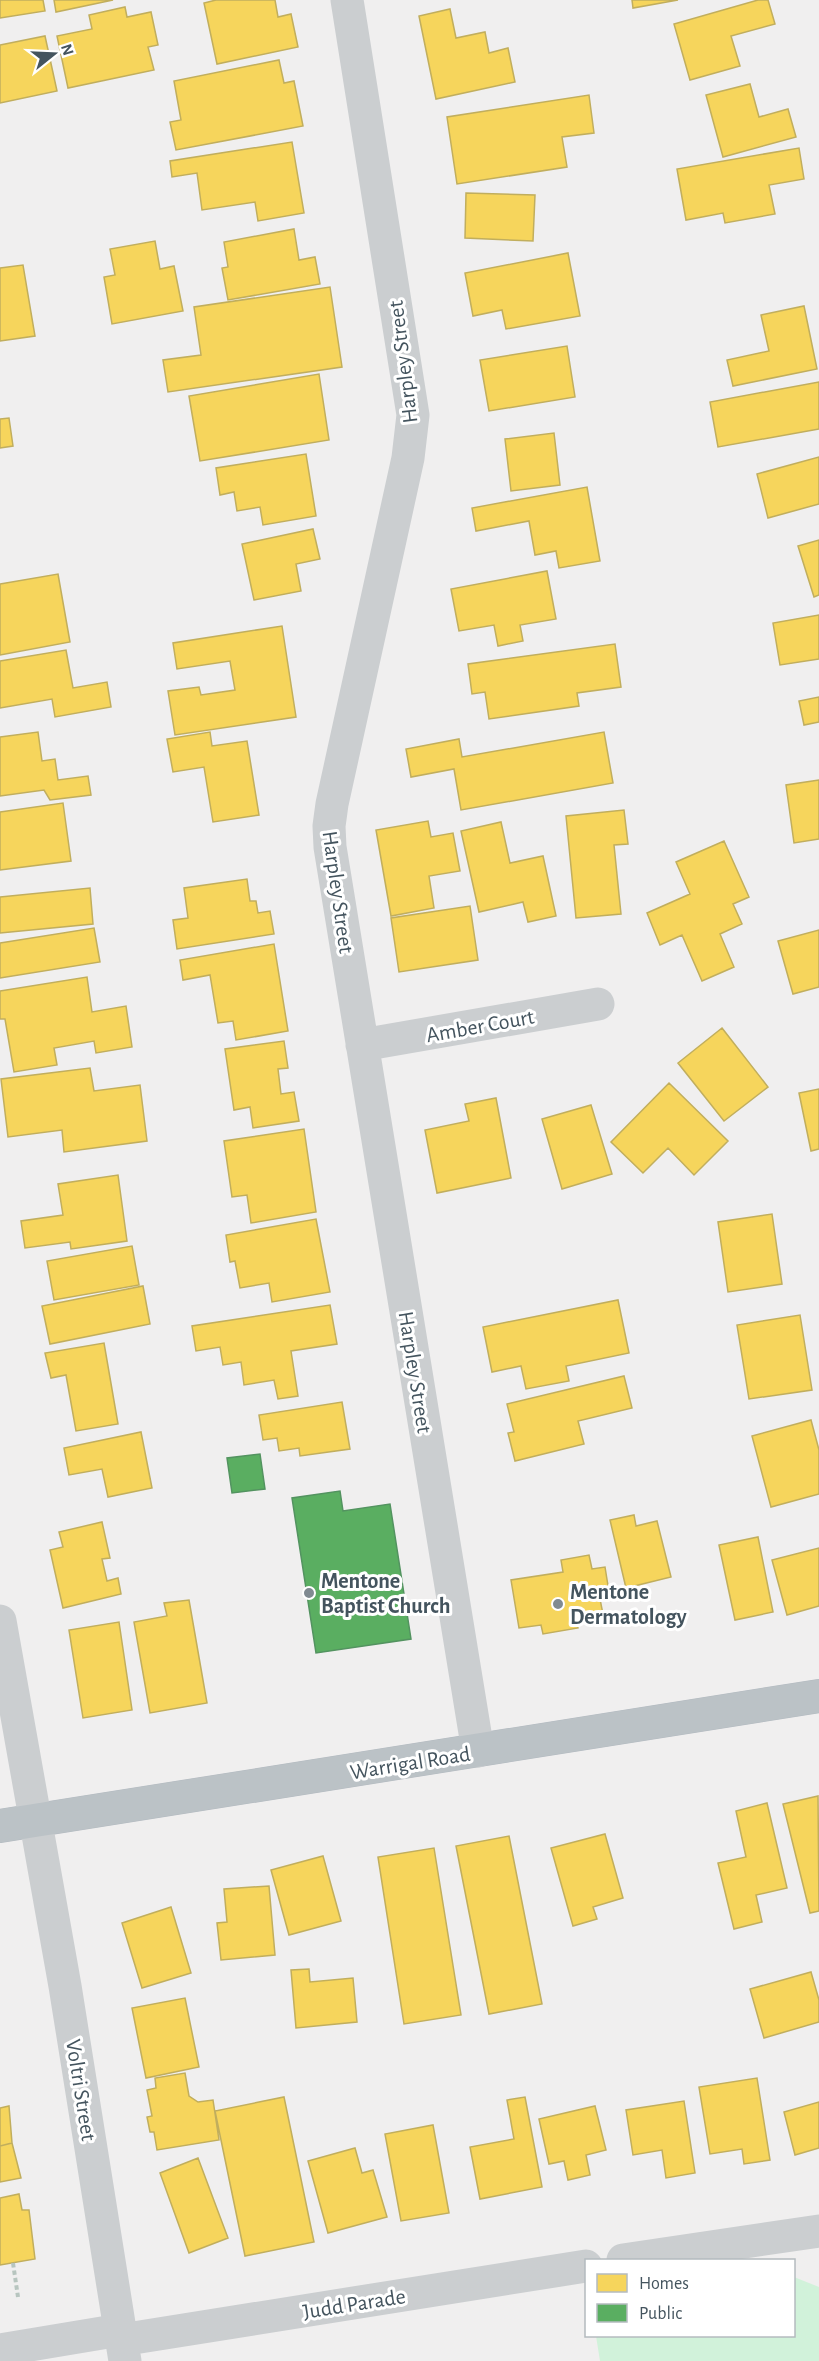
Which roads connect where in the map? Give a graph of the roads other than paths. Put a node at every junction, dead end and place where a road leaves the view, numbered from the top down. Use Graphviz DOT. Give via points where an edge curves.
graph roads {
  1 [pos="347,0"];
  2 [pos="598,1005"];
  3 [pos="362,1045"];
  4 [pos="0,1622"];
  5 [pos="819,1696"];
  6 [pos="478,1751"];
  7 [pos="36,1820"];
  8 [pos="0,1826"];
  9 [pos="819,2231"];
  10 [pos="630,2259"];
  11 [pos="585,2266"];
  12 [pos="122,2344"];
  13 [pos="0,2350"];
  1 -- 3 [label="street, Harpley Street" via="413,415 408,458 329,826"];
  2 -- 3 [label="street, Amber Court"];
  3 -- 6 [label="street, Harpley Street"];
  4 -- 7 [label="street, Voltri Street"];
  5 -- 6 [label="highway, Warrigal Road"];
  6 -- 7 [label="highway, Warrigal Road"];
  7 -- 8 [label="highway, Warrigal Road"];
  7 -- 12 [label="street, Voltri Street"];
  9 -- 10 [label="street"];
  11 -- 12 [label="street, Judd Parade"];
  12 -- 13 [label="street, Judd Parade"];
}
